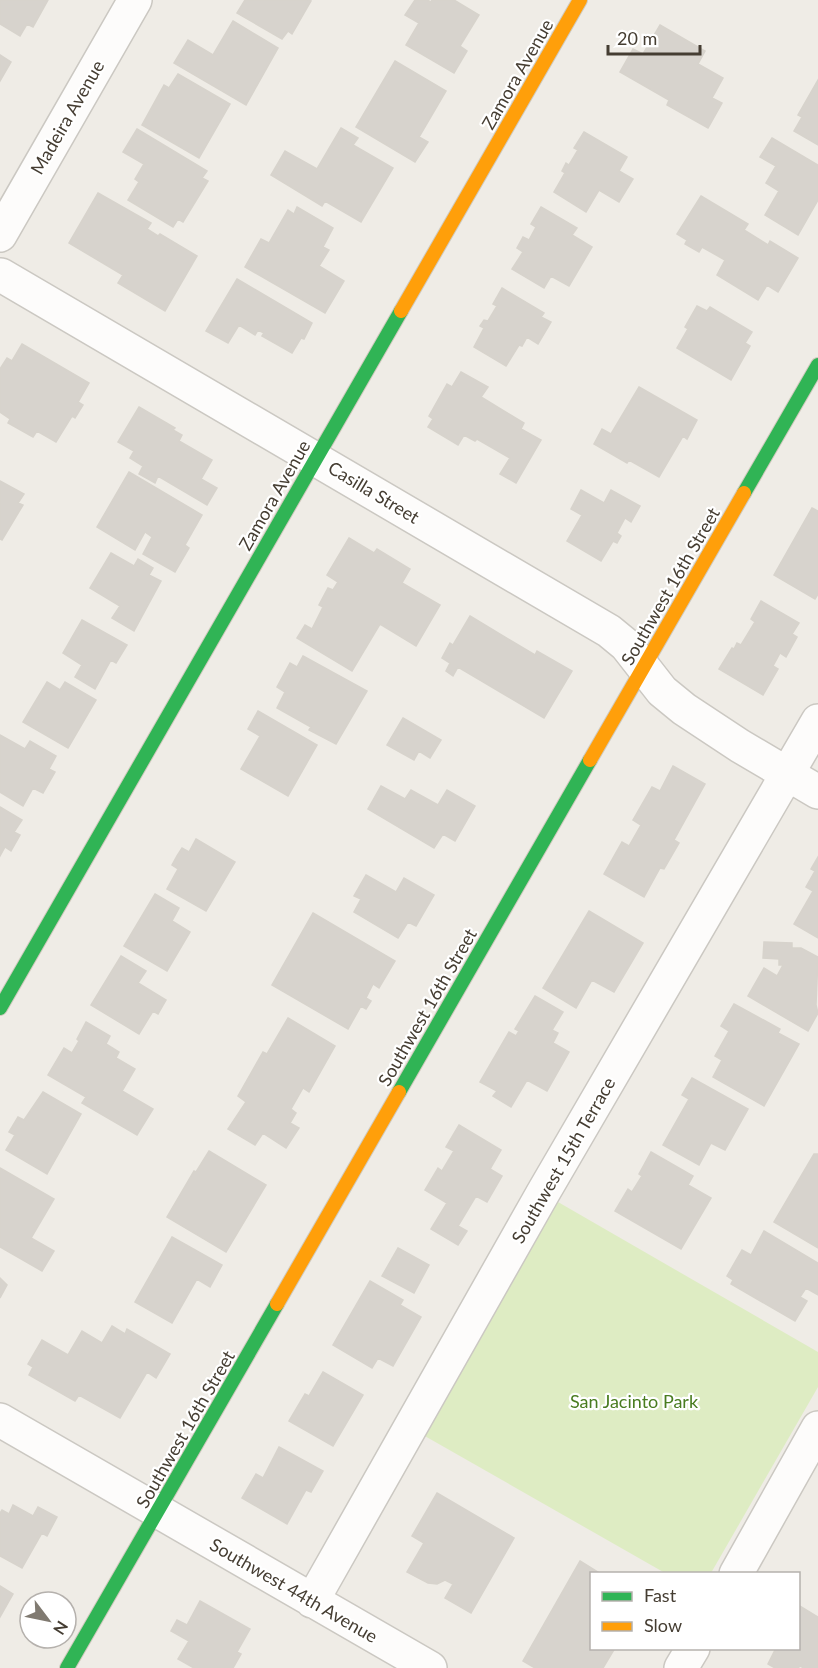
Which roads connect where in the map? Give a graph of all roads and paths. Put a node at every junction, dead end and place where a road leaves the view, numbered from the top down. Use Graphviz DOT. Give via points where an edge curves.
graph roads {
  1 [pos="135,0"];
  2 [pos="580,0"];
  3 [pos="0,235"];
  4 [pos="0,252"];
  5 [pos="0,275"];
  6 [pos="818,365"];
  7 [pos="316,458"];
  8 [pos="643,668"];
  9 [pos="818,721"];
  10 [pos="787,775"];
  11 [pos="818,792"];
  12 [pos="0,1008"];
  13 [pos="0,1420"];
  14 [pos="818,1428"];
  15 [pos="158,1512"];
  16 [pos="737,1572"];
  17 [pos="312,1601"];
  18 [pos="692,1650"];
  19 [pos="67,1668"];
  20 [pos="430,1668"];
  21 [pos="681,1668"];
  1 -- 3 [label="street, Madeira Avenue"];
  2 -- 7 [label="street, Zamora Avenue"];
  4 -- 5 [label="street" via="4,260"];
  5 -- 7 [label="street, Casilla Street"];
  6 -- 8 [label="street, Southwest 16th Street"];
  7 -- 8 [label="street, Casilla Street" via="609,631 626,645"];
  7 -- 12 [label="street, Zamora Avenue"];
  8 -- 10 [label="street, Casilla Street" via="684,709"];
  8 -- 15 [label="street, Southwest 16th Street"];
  9 -- 10 [label="street, Southwest 15th Terrace"];
  10 -- 11 [label="street, Casilla Street"];
  10 -- 17 [label="street, Southwest 15th Terrace" via="543,1193"];
  13 -- 15 [label="street, Southwest 44th Avenue"];
  14 -- 16 [label="street"];
  15 -- 17 [label="street, Southwest 44th Avenue"];
  15 -- 19 [label="street, Southwest 16th Street"];
  17 -- 20 [label="street, Southwest 44th Avenue"];
  18 -- 21 [label="street"];
}
